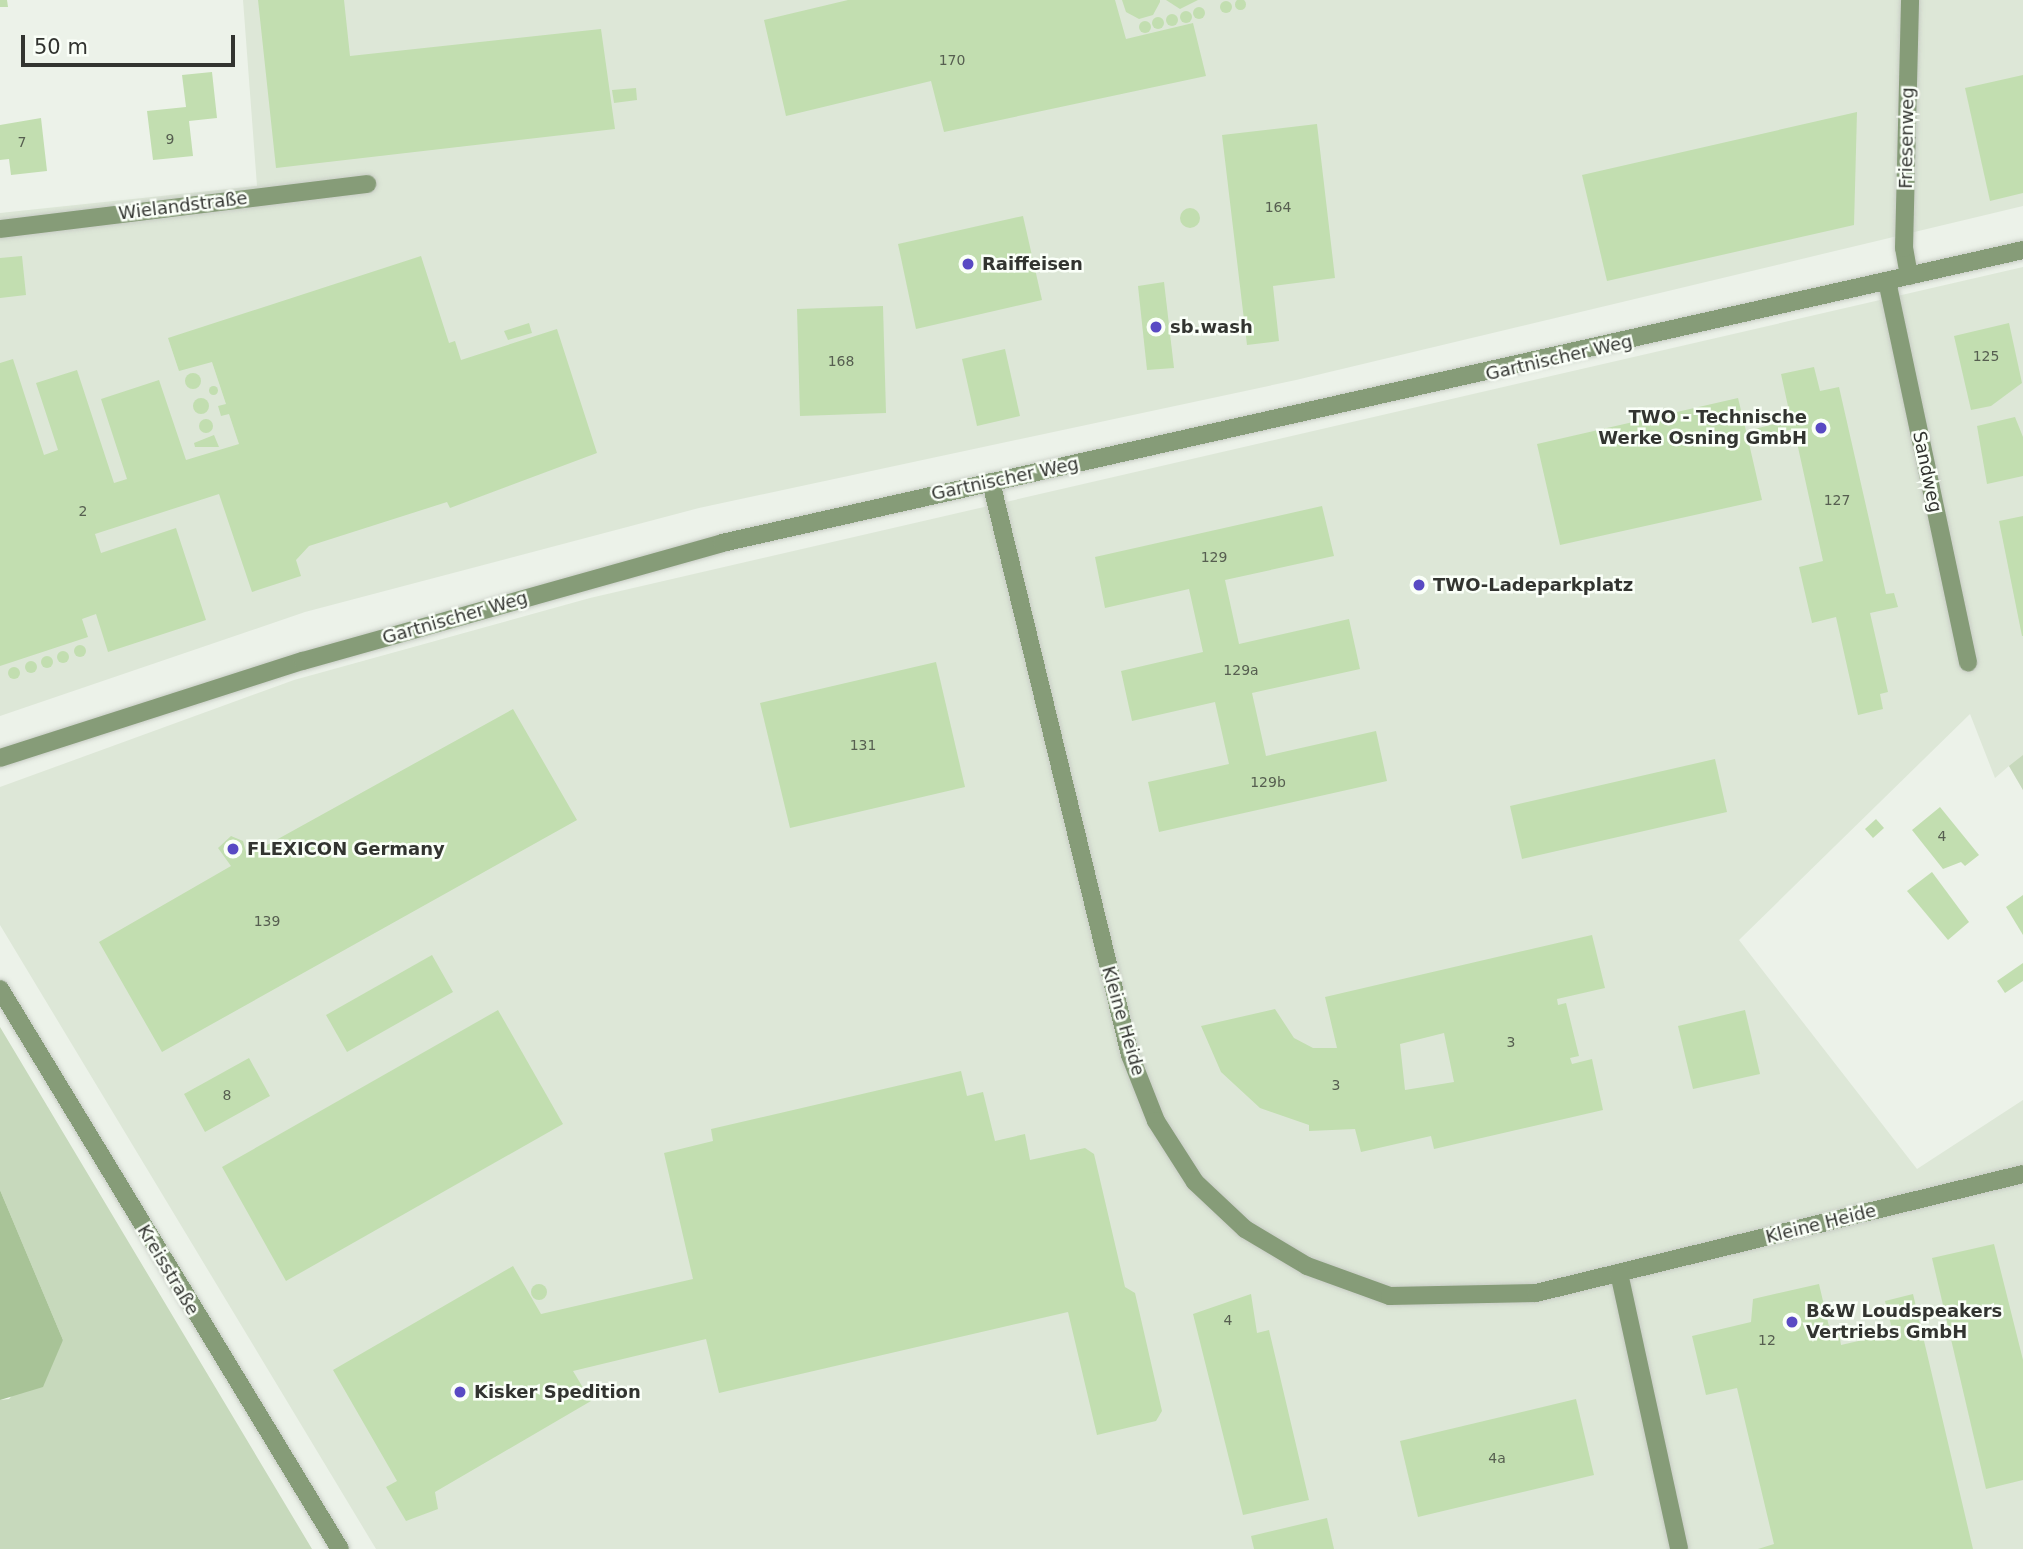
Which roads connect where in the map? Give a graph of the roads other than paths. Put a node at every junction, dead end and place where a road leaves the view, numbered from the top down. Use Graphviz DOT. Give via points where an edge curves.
graph roads {
  1 [pos="1910,0"];
  2 [pos="367,184"];
  3 [pos="0,229"];
  4 [pos="2023,250"];
  5 [pos="1909,276"];
  6 [pos="1887,281"];
  7 [pos="991,482"];
  8 [pos="1968,662"];
  9 [pos="0,758"];
  10 [pos="0,989"];
  11 [pos="2023,1174"];
  12 [pos="1619,1273"];
  13 [pos="340,1549"];
  14 [pos="1679,1549"];
  1 -- 5 [label="street, Friesenweg" via="1904,248"];
  2 -- 3 [label="street, Wielandstraße"];
  4 -- 5 [label="street, Gartnischer Weg"];
  5 -- 6 [label="street, Gartnischer Weg"];
  6 -- 7 [label="street, Gartnischer Weg"];
  6 -- 8 [label="street, Sandweg"];
  7 -- 9 [label="street, Gartnischer Weg" via="722,543 303,661"];
  7 -- 12 [label="street, Kleine Heide" via="1130,1055 1156,1121 1195,1182 1245,1229 1307,1266 1390,1296 1536,1293"];
  10 -- 13 [label="street, Kreisstraße"];
  11 -- 12 [label="street, Kleine Heide"];
  12 -- 14 [label="street"];
}
